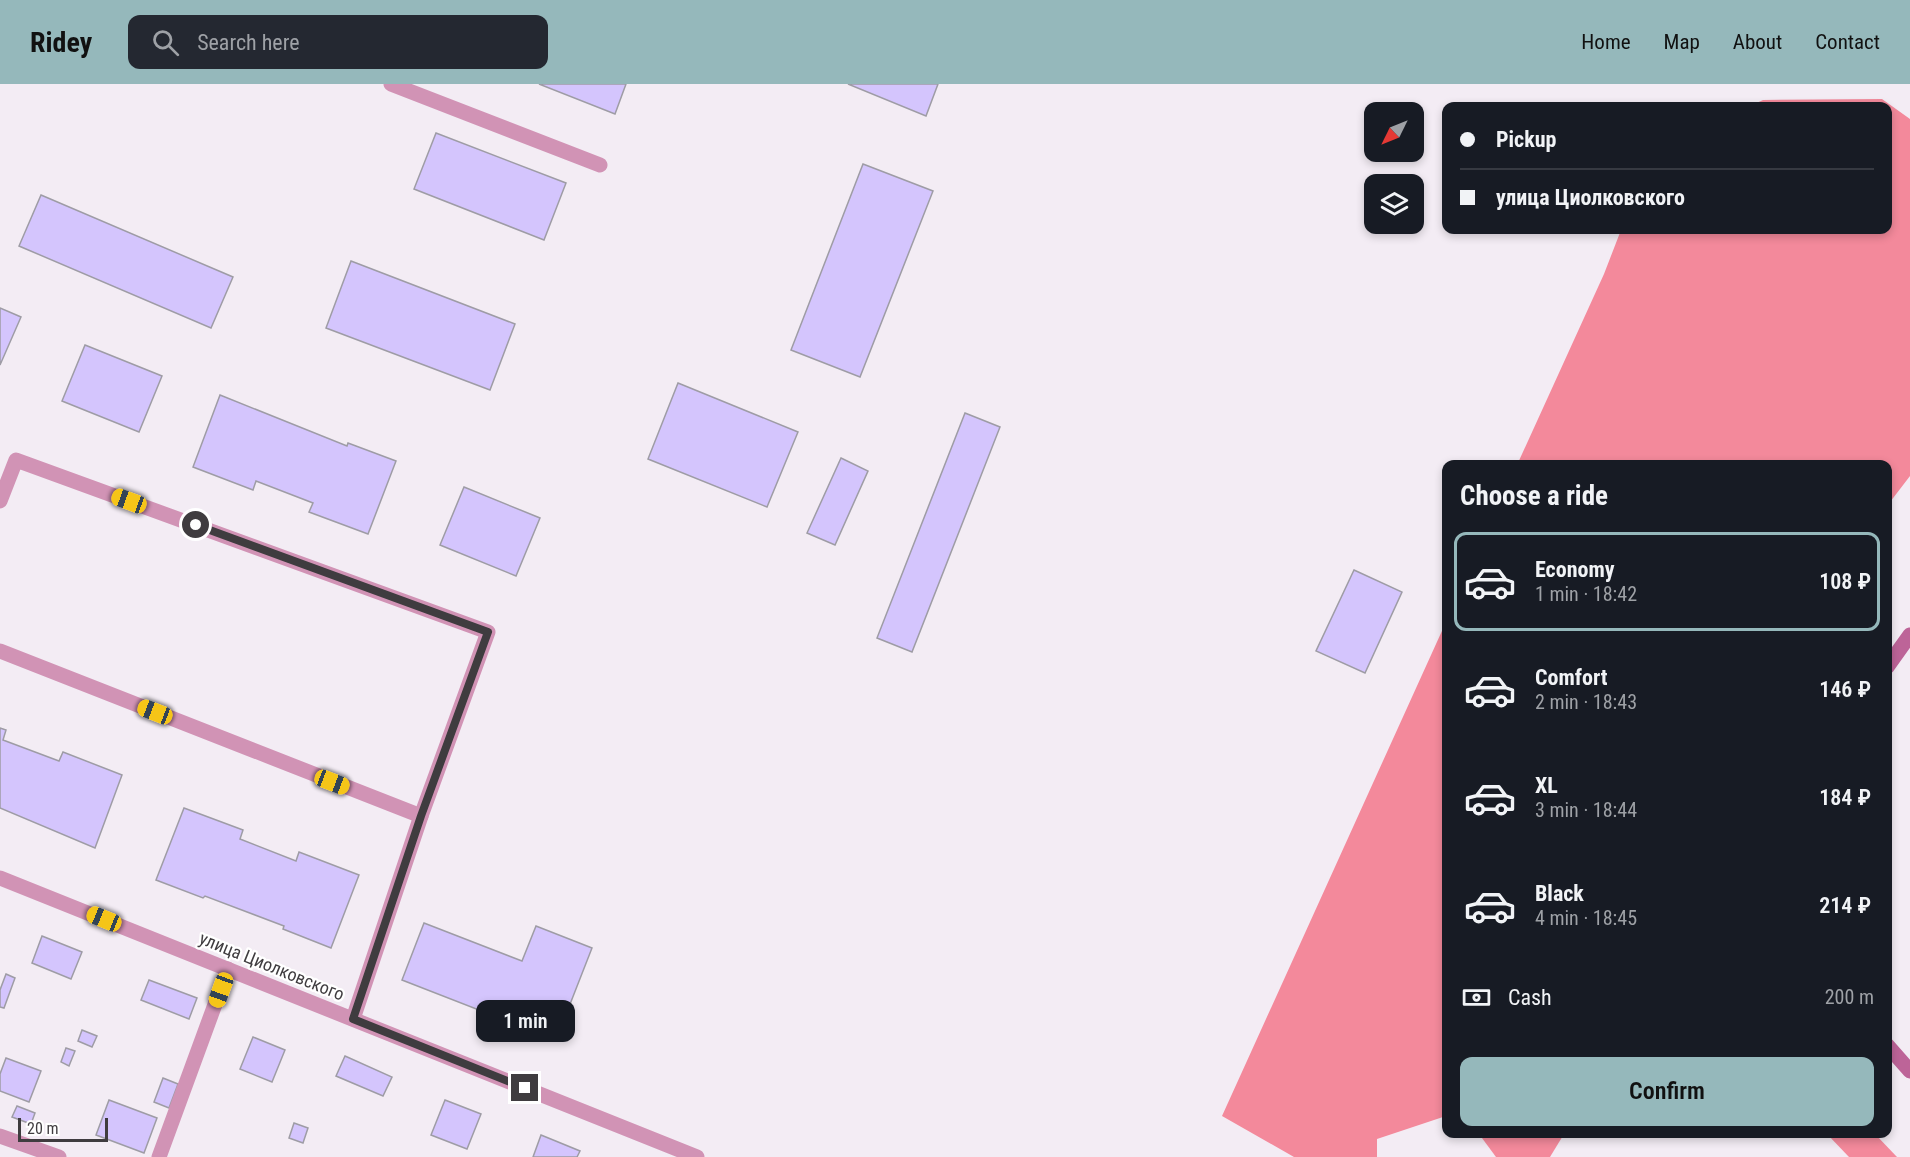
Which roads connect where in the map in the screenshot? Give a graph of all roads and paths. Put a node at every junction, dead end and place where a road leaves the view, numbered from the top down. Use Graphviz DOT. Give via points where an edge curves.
graph roads {
  1 [pos="391,84"];
  2 [pos="600,165"];
  3 [pos="0,501"];
  4 [pos="1910,635"];
  5 [pos="0,651"];
  6 [pos="1892,660"];
  7 [pos="421,816"];
  8 [pos="0,878"];
  9 [pos="228,969"];
  10 [pos="353,1019"];
  11 [pos="1892,1051"];
  12 [pos="1910,1071"];
  13 [pos="0,1136"];
  14 [pos="59,1157"];
  15 [pos="159,1157"];
  16 [pos="697,1157"];
  1 -- 2 [label="street"];
  3 -- 7 [label="street" via="16,460 488,632"];
  4 -- 6 [label="main road"];
  5 -- 7 [label="street"];
  7 -- 10 [label="street"];
  8 -- 9 [label="street, улица Циолковского"];
  9 -- 10 [label="street, улица Циолковского"];
  9 -- 15 [label="street"];
  10 -- 16 [label="street, улица Циолковского"];
  11 -- 12 [label="main road"];
  13 -- 14 [label="street"];
}
